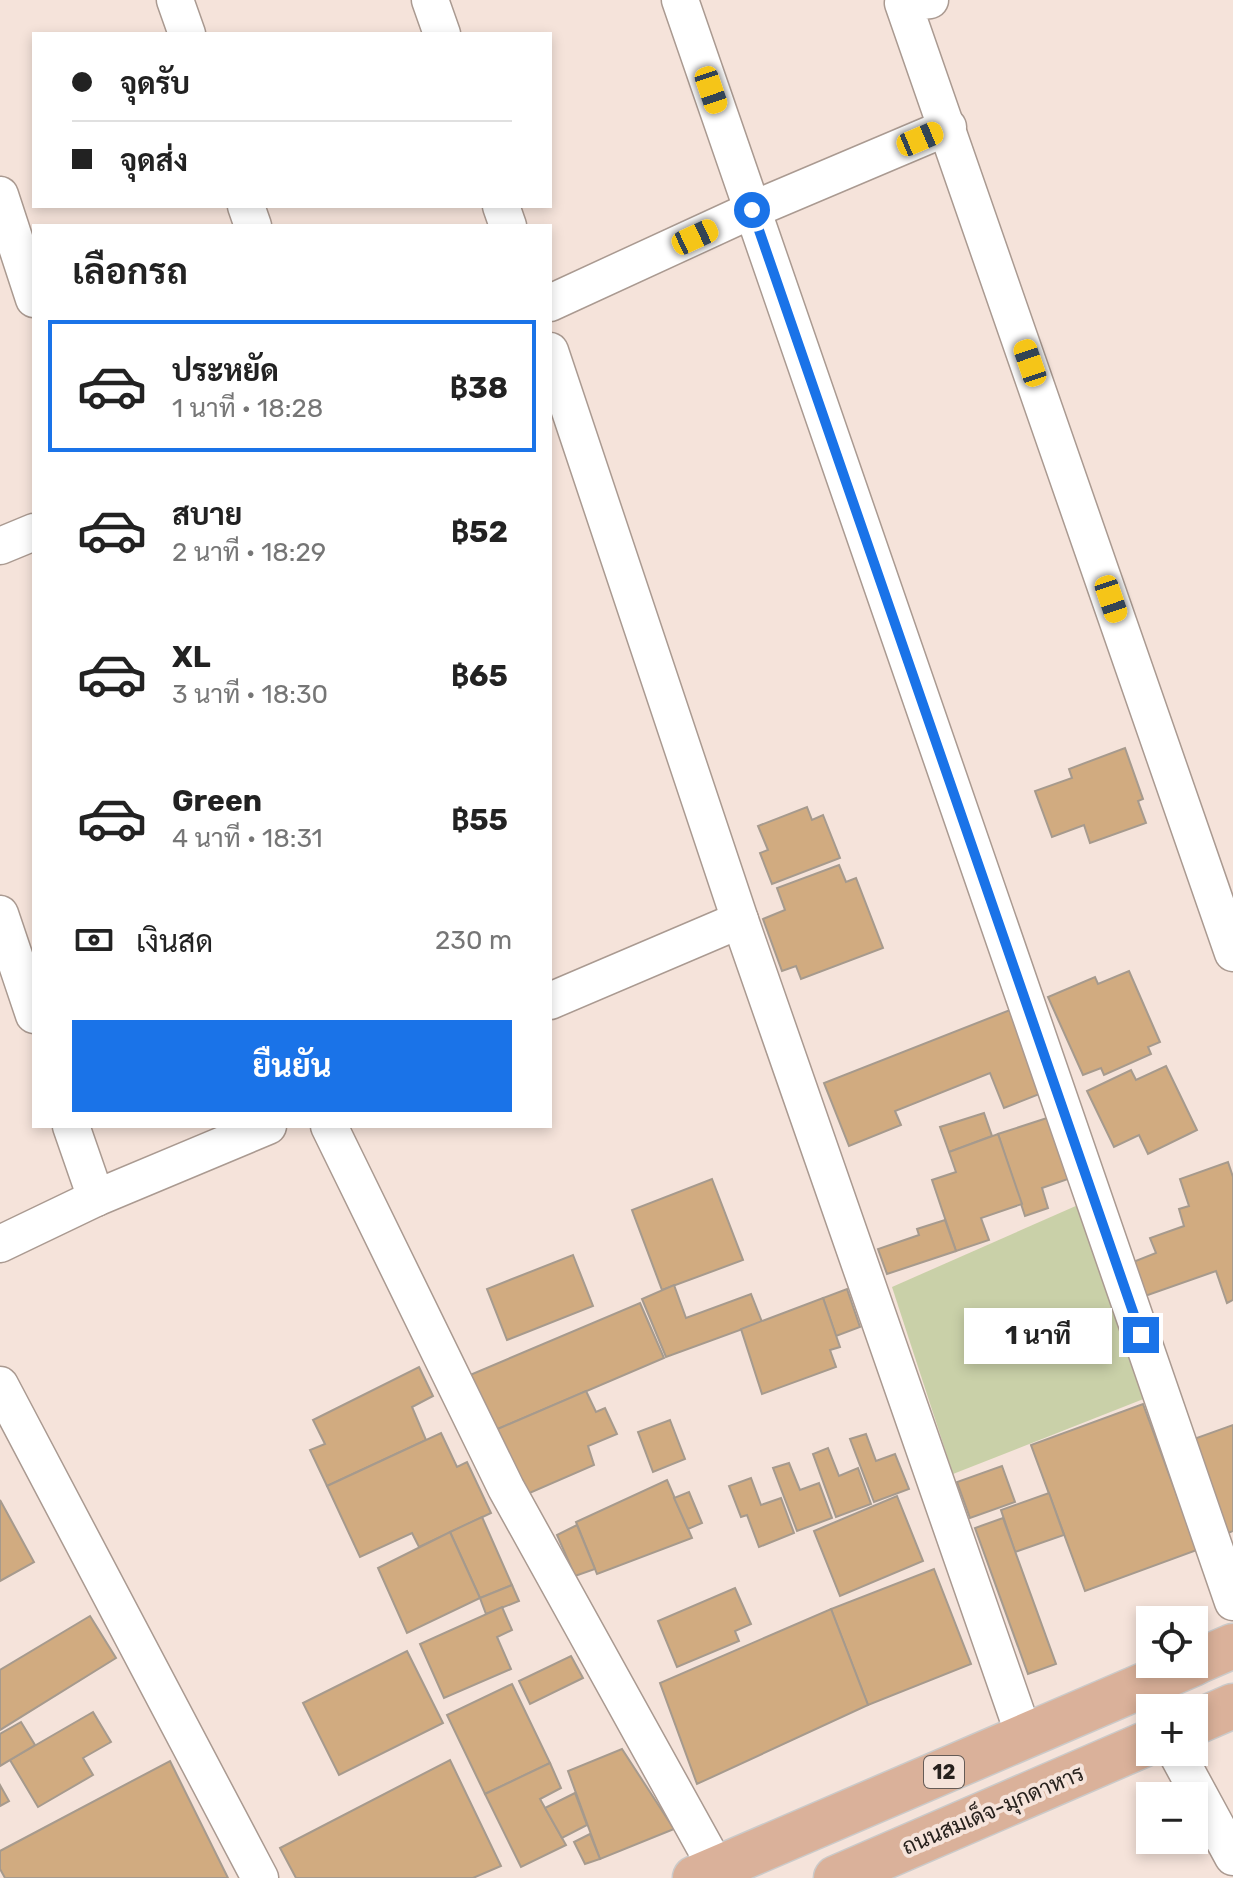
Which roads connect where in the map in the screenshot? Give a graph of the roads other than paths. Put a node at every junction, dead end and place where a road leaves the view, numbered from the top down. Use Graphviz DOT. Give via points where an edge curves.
graph roads {
  1 [pos="175,0"];
  2 [pos="430,0"];
  3 [pos="680,0"];
  4 [pos="912,1"];
  5 [pos="186,32"];
  6 [pos="441,32"];
  7 [pos="948,127"];
  8 [pos="0,195"];
  9 [pos="752,210"];
  10 [pos="32,293"];
  11 [pos="552,302"];
  12 [pos="552,357"];
  13 [pos="32,533"];
  14 [pos="0,546"];
  15 [pos="0,914"];
  16 [pos="740,920"];
  17 [pos="1233,953"];
  18 [pos="552,1000"];
  19 [pos="32,1009"];
  20 [pos="72,1128"];
  21 [pos="263,1128"];
  22 [pos="330,1128"];
  23 [pos="96,1198"];
  24 [pos="0,1244"];
  25 [pos="0,1385"];
  26 [pos="1233,1602"];
  27 [pos="1233,1646"];
  28 [pos="1208,1657"];
  29 [pos="1161,1678"];
  30 [pos="1233,1706"];
  31 [pos="1208,1717"];
  32 [pos="1025,1738"];
  33 [pos="1136,1748"];
  34 [pos="1184,1766"];
  35 [pos="1233,1857"];
  36 [pos="706,1874"];
  37 [pos="260,1878"];
  38 [pos="836,1878"];
  1 -- 5 [label="street"];
  2 -- 6 [label="street"];
  3 -- 9 [label="street"];
  4 -- 7 [label="street"];
  7 -- 9 [label="street"];
  7 -- 17 [label="street"];
  8 -- 10 [label="street"];
  9 -- 11 [label="street"];
  9 -- 26 [label="street"];
  12 -- 16 [label="street"];
  13 -- 14 [label="street"];
  15 -- 19 [label="street"];
  16 -- 18 [label="street"];
  16 -- 32 [label="street"];
  20 -- 23 [label="street"];
  21 -- 23 [label="street"];
  22 -- 36 [label="street" via="506,1488"];
  23 -- 24 [label="street"];
  25 -- 37 [label="street"];
  27 -- 28 [label="main road, 12"];
  29 -- 32 [label="main road, 12"];
  30 -- 31 [label="main road"];
  32 -- 36 [label="main road, 12"];
  33 -- 38 [label="main road, ถนนสมเด็จ-มุกดาหาร / 12"];
  34 -- 35 [label="street"];
}
